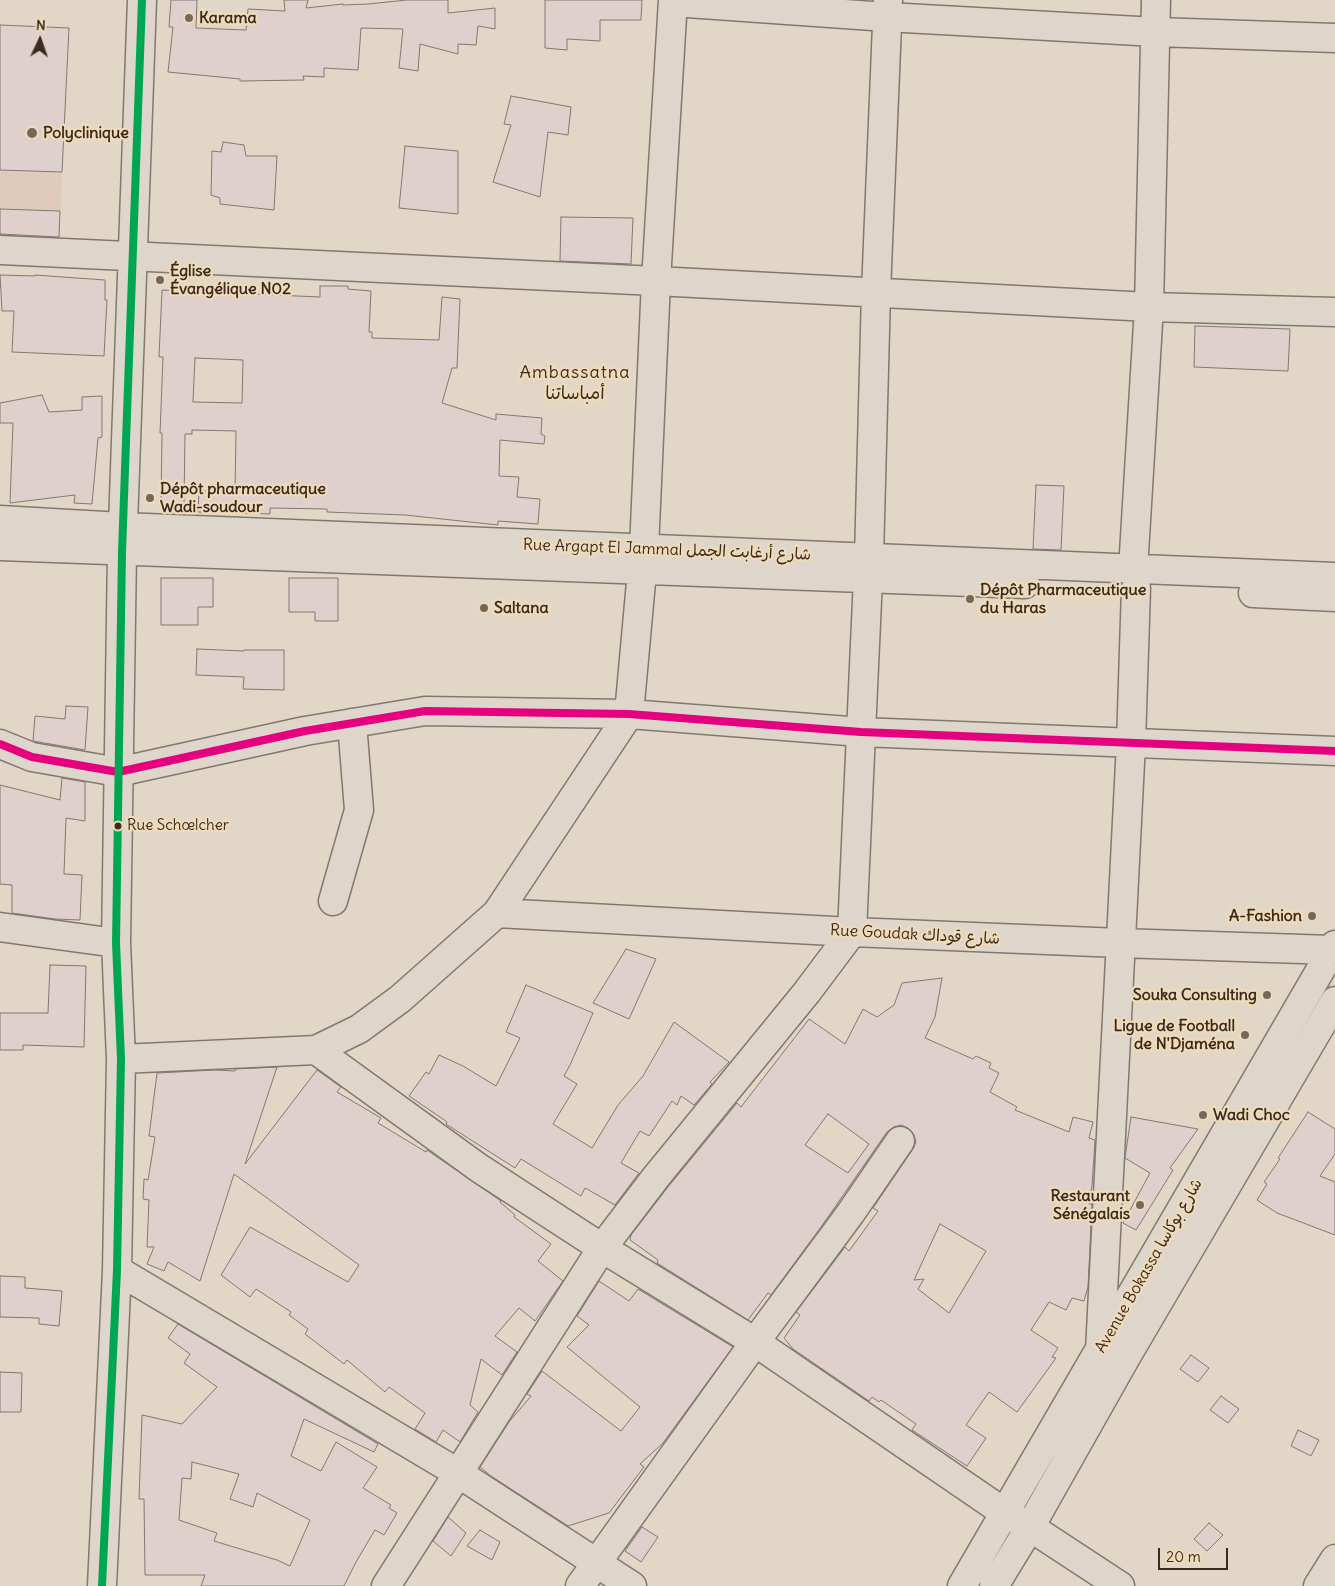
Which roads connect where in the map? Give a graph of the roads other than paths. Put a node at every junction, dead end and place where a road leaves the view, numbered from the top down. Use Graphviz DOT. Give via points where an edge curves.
graph roads {
  1 [pos="142,0"];
  2 [pos="1156,0"];
  3 [pos="673,1"];
  4 [pos="888,9"];
  5 [pos="1156,32"];
  6 [pos="1335,38"];
  7 [pos="0,250"];
  8 [pos="132,256"];
  9 [pos="656,281"];
  10 [pos="876,292"];
  11 [pos="1149,307"];
  12 [pos="1335,312"];
  13 [pos="0,520"];
  14 [pos="122,539"];
  15 [pos="0,546"];
  16 [pos="643,560"];
  17 [pos="868,568"];
  18 [pos="1335,577"];
  19 [pos="1134,579"];
  20 [pos="1335,597"];
  21 [pos="629,714"];
  22 [pos="352,723"];
  23 [pos="862,732"];
  24 [pos="1131,742"];
  25 [pos="0,744"];
  26 [pos="1335,752"];
  27 [pos="118,772"];
  28 [pos="333,901"];
  29 [pos="497,913"];
  30 [pos="0,927"];
  31 [pos="852,932"];
  32 [pos="116,943"];
  33 [pos="1120,944"];
  34 [pos="1334,947"];
  35 [pos="1335,1001"];
  36 [pos="316,1050"];
  37 [pos="121,1059"];
  38 [pos="900,1141"];
  39 [pos="602,1248"];
  40 [pos="117,1270"];
  41 [pos="755,1342"];
  42 [pos="1100,1351"];
  43 [pos="458,1473"];
  44 [pos="1005,1513"];
  45 [pos="1030,1527"];
  46 [pos="1335,1559"];
  47 [pos="598,1564"];
  48 [pos="103,1585"];
  49 [pos="386,1586"];
  50 [pos="580,1586"];
  51 [pos="632,1586"];
  52 [pos="962,1586"];
  53 [pos="994,1586"];
  54 [pos="1120,1586"];
  55 [pos="1318,1586"];
  1 -- 8 [label="street"];
  2 -- 5 [label="street"];
  3 -- 4 [label="street"];
  3 -- 9 [label="street"];
  4 -- 5 [label="street"];
  4 -- 10 [label="street"];
  5 -- 6 [label="street"];
  5 -- 11 [label="street"];
  7 -- 8 [label="street"];
  8 -- 9 [label="street"];
  8 -- 14 [label="street"];
  9 -- 10 [label="street"];
  9 -- 16 [label="street"];
  10 -- 11 [label="street"];
  10 -- 17 [label="street"];
  11 -- 12 [label="street"];
  11 -- 19 [label="street"];
  13 -- 14 [label="street, Rue Argapt El Jammal شارع أرغابت الجمل"];
  14 -- 15 [label="street, Rue Argapt El Jammal شارع أرغابت الجمل"];
  14 -- 16 [label="street, Rue Argapt El Jammal شارع أرغابت الجمل"];
  14 -- 27 [label="street"];
  16 -- 17 [label="street, Rue Argapt El Jammal شارع أرغابت الجمل"];
  16 -- 21 [label="street"];
  17 -- 19 [label="street, Rue Argapt El Jammal شارع أرغابت الجمل"];
  17 -- 23 [label="street"];
  18 -- 19 [label="street, Rue Argapt El Jammal شارع أرغابت الجمل"];
  19 -- 20 [label="street, Rue Argapt El Jammal شارع أرغابت الجمل"];
  19 -- 24 [label="street"];
  21 -- 22 [label="street" via="425,711"];
  21 -- 23 [label="street"];
  21 -- 29 [label="street"];
  22 -- 27 [label="street" via="306,730"];
  22 -- 28 [label="street" via="358,810"];
  23 -- 24 [label="street"];
  23 -- 31 [label="street"];
  24 -- 26 [label="street"];
  24 -- 33 [label="street"];
  25 -- 27 [label="street" via="32,757"];
  27 -- 32 [label="street"];
  29 -- 31 [label="street, Rue Goudak شارع قوداك"];
  29 -- 36 [label="street" via="400,999 359,1029"];
  30 -- 32 [label="street"];
  31 -- 33 [label="street, Rue Goudak شارع قوداك"];
  31 -- 39 [label="street"];
  32 -- 37 [label="street"];
  33 -- 34 [label="street, Rue Goudak شارع قوداك"];
  33 -- 42 [label="street"];
  34 -- 42 [label="street, Avenue Bokassa شارع بوكاسا"];
  35 -- 45 [label="street, Avenue Bokassa شارع بوكاسا"];
  36 -- 37 [label="street"];
  36 -- 39 [label="street" via="479,1168"];
  37 -- 40 [label="street"];
  38 -- 41 [label="street"];
  39 -- 41 [label="street"];
  39 -- 43 [label="street"];
  40 -- 43 [label="street"];
  40 -- 48 [label="street"];
  41 -- 44 [label="street"];
  41 -- 47 [label="street"];
  42 -- 44 [label="street, Avenue Bokassa شارع بوكاسا"];
  43 -- 47 [label="street"];
  43 -- 49 [label="street"];
  44 -- 45 [label="street"];
  44 -- 52 [label="street, Avenue Bokassa شارع بوكاسا"];
  45 -- 53 [label="street, Avenue Bokassa شارع بوكاسا"];
  45 -- 54 [label="street"];
  46 -- 55 [label="street"];
  47 -- 50 [label="street"];
  47 -- 51 [label="street"];
}
